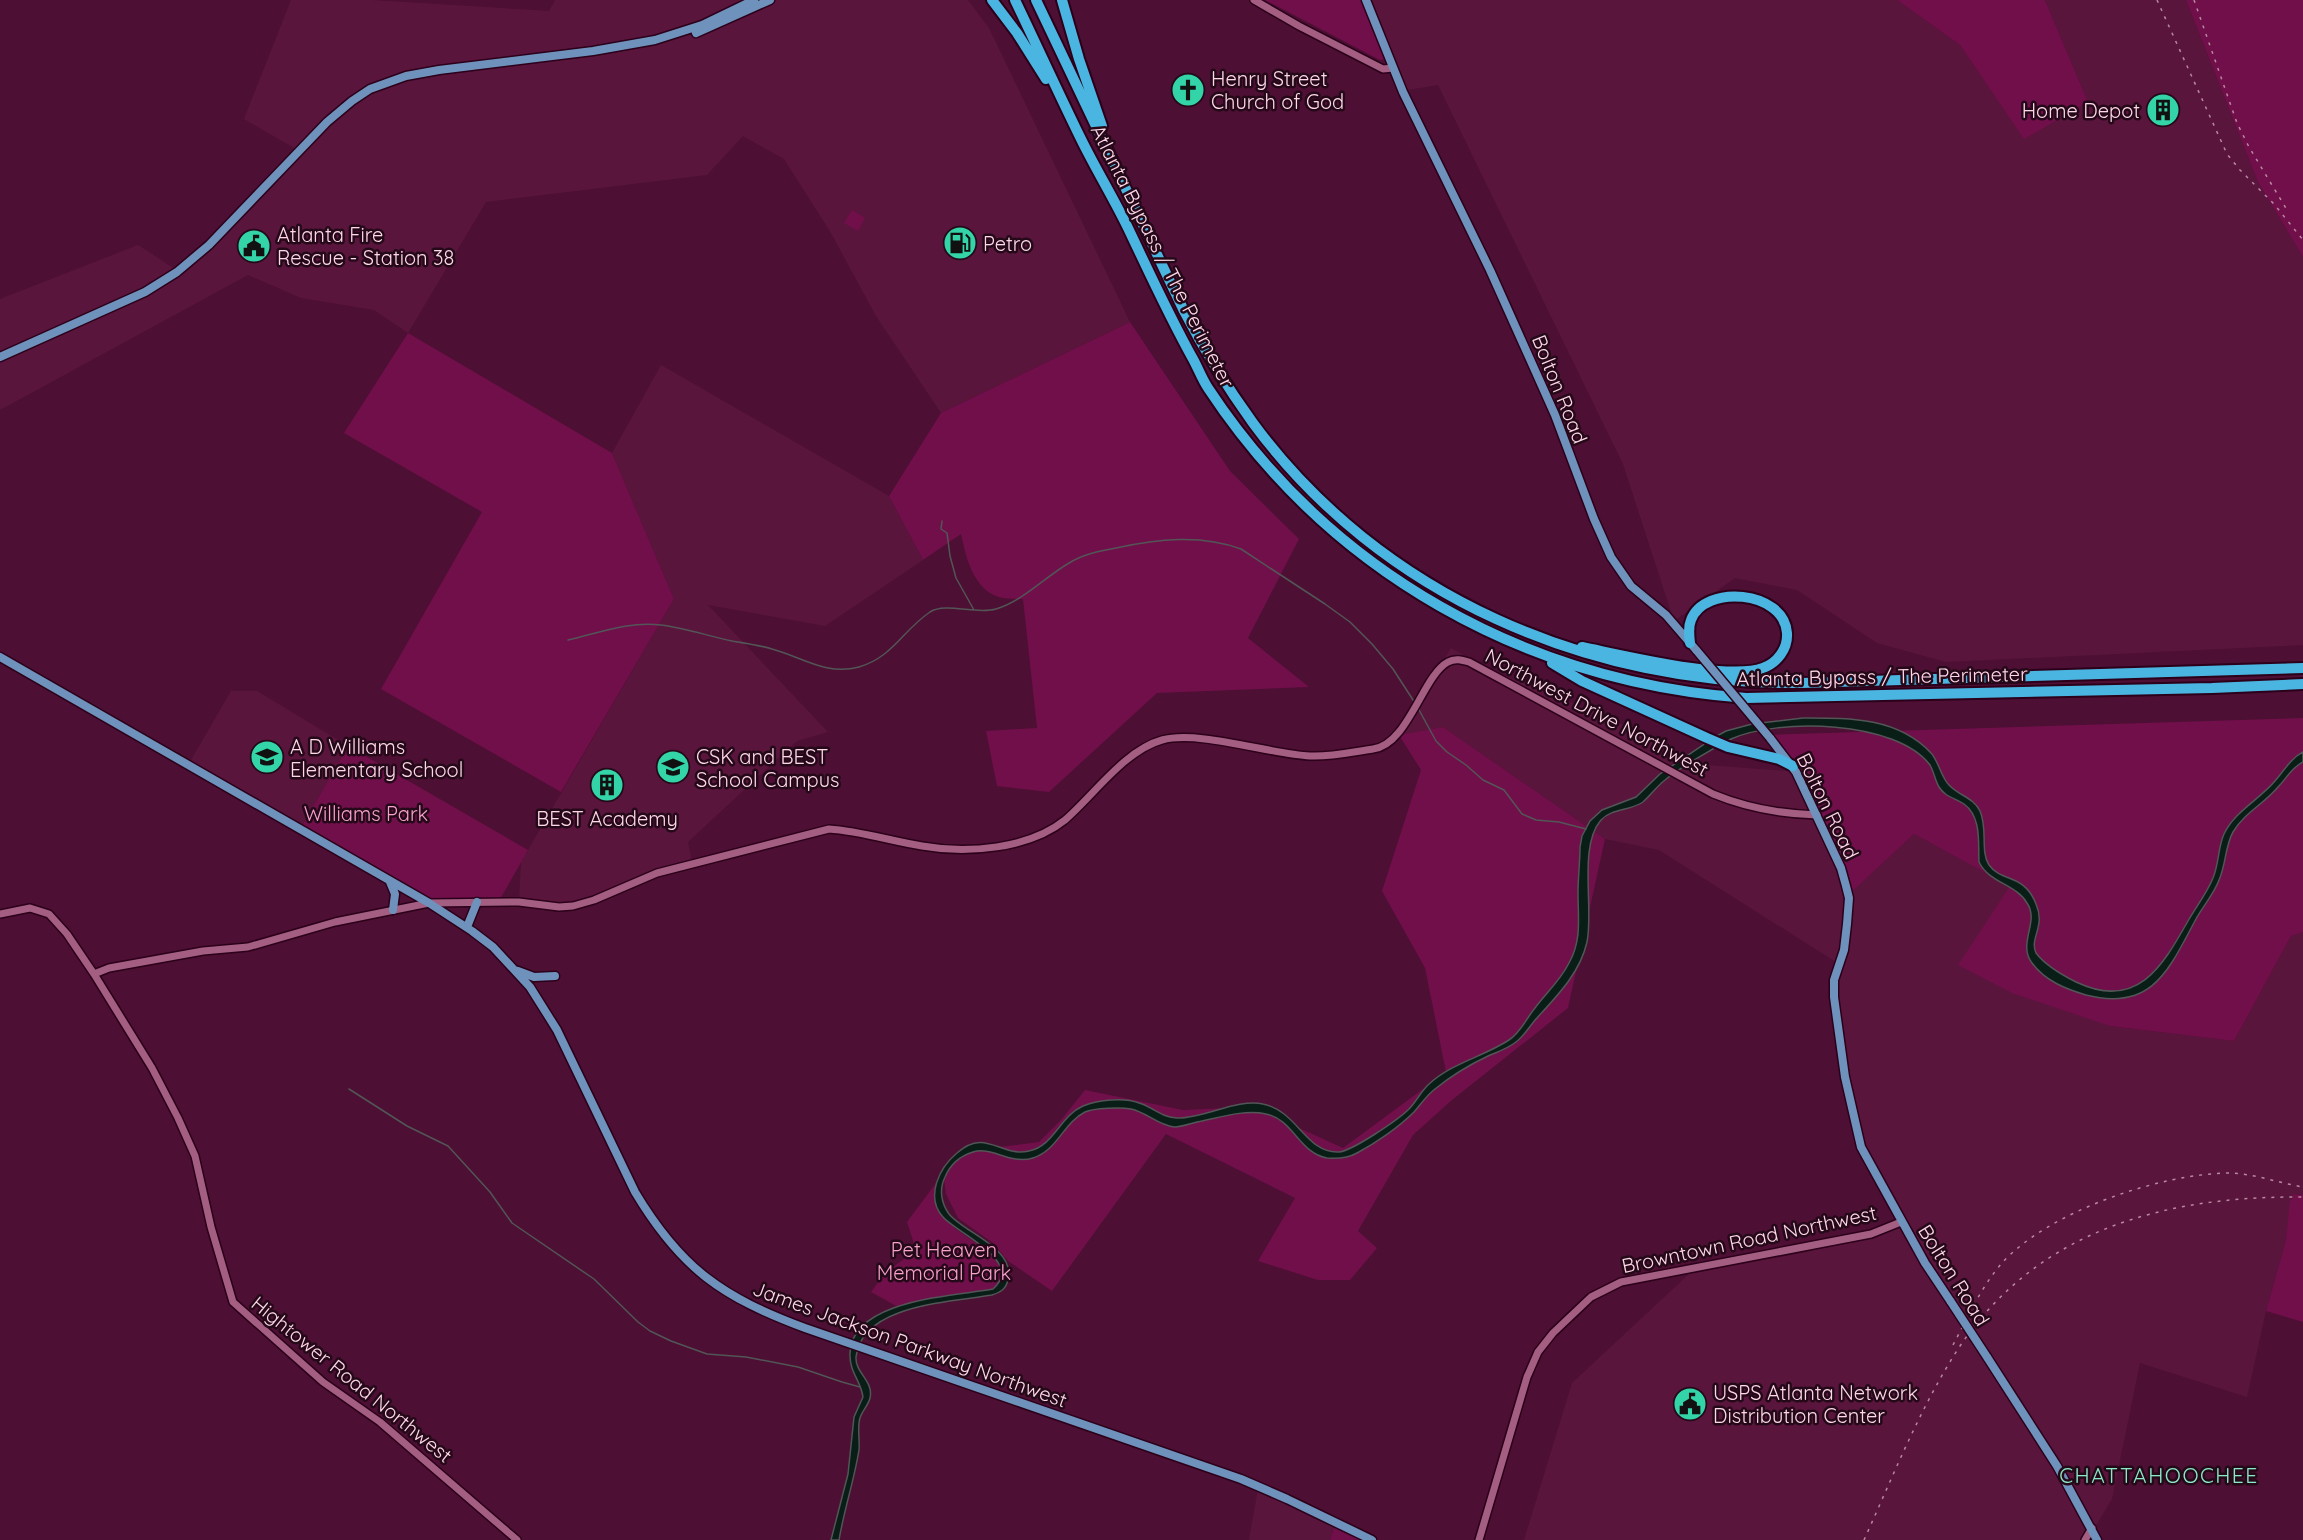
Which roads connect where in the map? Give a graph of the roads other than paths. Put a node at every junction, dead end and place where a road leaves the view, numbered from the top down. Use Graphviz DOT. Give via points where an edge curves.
graph roads {
  1 [pos="754,0"];
  2 [pos="770,0"];
  3 [pos="992,0"];
  4 [pos="1015,0"];
  5 [pos="1036,0"];
  6 [pos="1062,0"];
  7 [pos="1254,0"];
  8 [pos="1366,0"];
  9 [pos="593,51"];
  10 [pos="1393,68"];
  11 [pos="1080,137"];
  12 [pos="1121,180"];
  13 [pos="0,357"];
  14 [pos="1532,635"];
  15 [pos="1694,647"];
  16 [pos="1540,654"];
  17 [pos="0,657"];
  18 [pos="2303,668"];
  19 [pos="2303,684"];
  20 [pos="1793,766"];
  21 [pos="1817,815"];
  22 [pos="390,881"];
  23 [pos="477,902"];
  24 [pos="429,903"];
  25 [pos="393,910"];
  26 [pos="0,914"];
  27 [pos="467,927"];
  28 [pos="514,968"];
  29 [pos="94,974"];
  30 [pos="555,976"];
  31 [pos="1901,1222"];
  32 [pos="2092,1528"];
  33 [pos="517,1540"];
  34 [pos="1372,1540"];
  35 [pos="1479,1540"];
  36 [pos="2085,1540"];
  37 [pos="2097,1540"];
  1 -- 9 [label="main road" via="672,35"];
  2 -- 9 [label="main road" via="675,40 635,49"];
  3 -- 11 [label="highway" via="1043,73"];
  4 -- 11 [label="highway, Atlanta Bypass / The Perimeter"];
  5 -- 12 [label="highway, Atlanta Bypass / The Perimeter"];
  6 -- 12 [label="highway"];
  7 -- 10 [label="street" via="1383,69"];
  8 -- 10 [label="main road, Bolton Road"];
  9 -- 13 [label="main road" via="439,69 370,89 327,122 209,246 177,272 145,292"];
  10 -- 15 [label="main road, Bolton Road" via="1519,333 1611,557 1631,586 1666,615"];
  11 -- 16 [label="highway, Atlanta Bypass / The Perimeter" via="1206,386 1280,478 1331,528 1392,577 1470,624"];
  12 -- 14 [label="highway, Atlanta Bypass / The Perimeter" via="1206,353 1253,423 1294,472 1333,511 1406,568 1461,602"];
  14 -- 15 [label="highway" via="1671,664 1745,671 1764,668 1779,657 1786,645 1787,631 1779,612 1767,603 1731,597 1697,611 1690,626"];
  14 -- 18 [label="highway, Atlanta Bypass / The Perimeter" via="1601,659 1649,670 1770,684"];
  15 -- 20 [label="main road, Bolton Road, bridge"];
  16 -- 19 [label="highway, Atlanta Bypass / The Perimeter" via="1647,685 1746,698"];
  16 -- 20 [label="highway" via="1582,681 1694,733"];
  17 -- 22 [label="main road, James Jackson Parkway Northwest"];
  20 -- 21 [label="main road, Bolton Road"];
  21 -- 23 [label="street, Northwest Drive Northwest" via="1753,808 1713,794 1460,660 1441,667 1414,712 1389,742 1378,749 1310,756 1184,738 1161,740 1115,770 1051,830 1011,845 938,849 829,829 657,873 573,906"];
  21 -- 31 [label="main road, Bolton Road" via="1841,867 1849,898 1844,950 1833,989 1845,1077 1865,1156"];
  22 -- 24 [label="main road, James Jackson Parkway Northwest"];
  22 -- 25 [label="main road" via="395,894"];
  23 -- 24 [label="street, Northwest Drive Northwest"];
  23 -- 27 [label="main road"];
  24 -- 25 [label="street, Northwest Drive Northwest"];
  24 -- 27 [label="main road, James Jackson Parkway Northwest"];
  25 -- 29 [label="street, Northwest Drive Northwest" via="335,922 262,945 203,951"];
  26 -- 29 [label="street, Hightower Road Northwest" via="30,908 49,914"];
  27 -- 28 [label="main road, James Jackson Parkway Northwest"];
  28 -- 30 [label="main road" via="534,977"];
  28 -- 34 [label="main road, James Jackson Parkway Northwest" via="556,1028 652,1220 698,1271 727,1293 747,1305 845,1341 1234,1477"];
  29 -- 33 [label="street, Hightower Road Northwest" via="164,1090 187,1137 233,1302 323,1382 422,1455"];
  31 -- 32 [label="main road, Bolton Road, bridge" via="2057,1466"];
  31 -- 35 [label="street, Browntown Road Northwest" via="1870,1234 1622,1282 1591,1297 1553,1333 1532,1364"];
  32 -- 36 [label="street"];
  32 -- 37 [label="main road, Bolton Road"];
}
